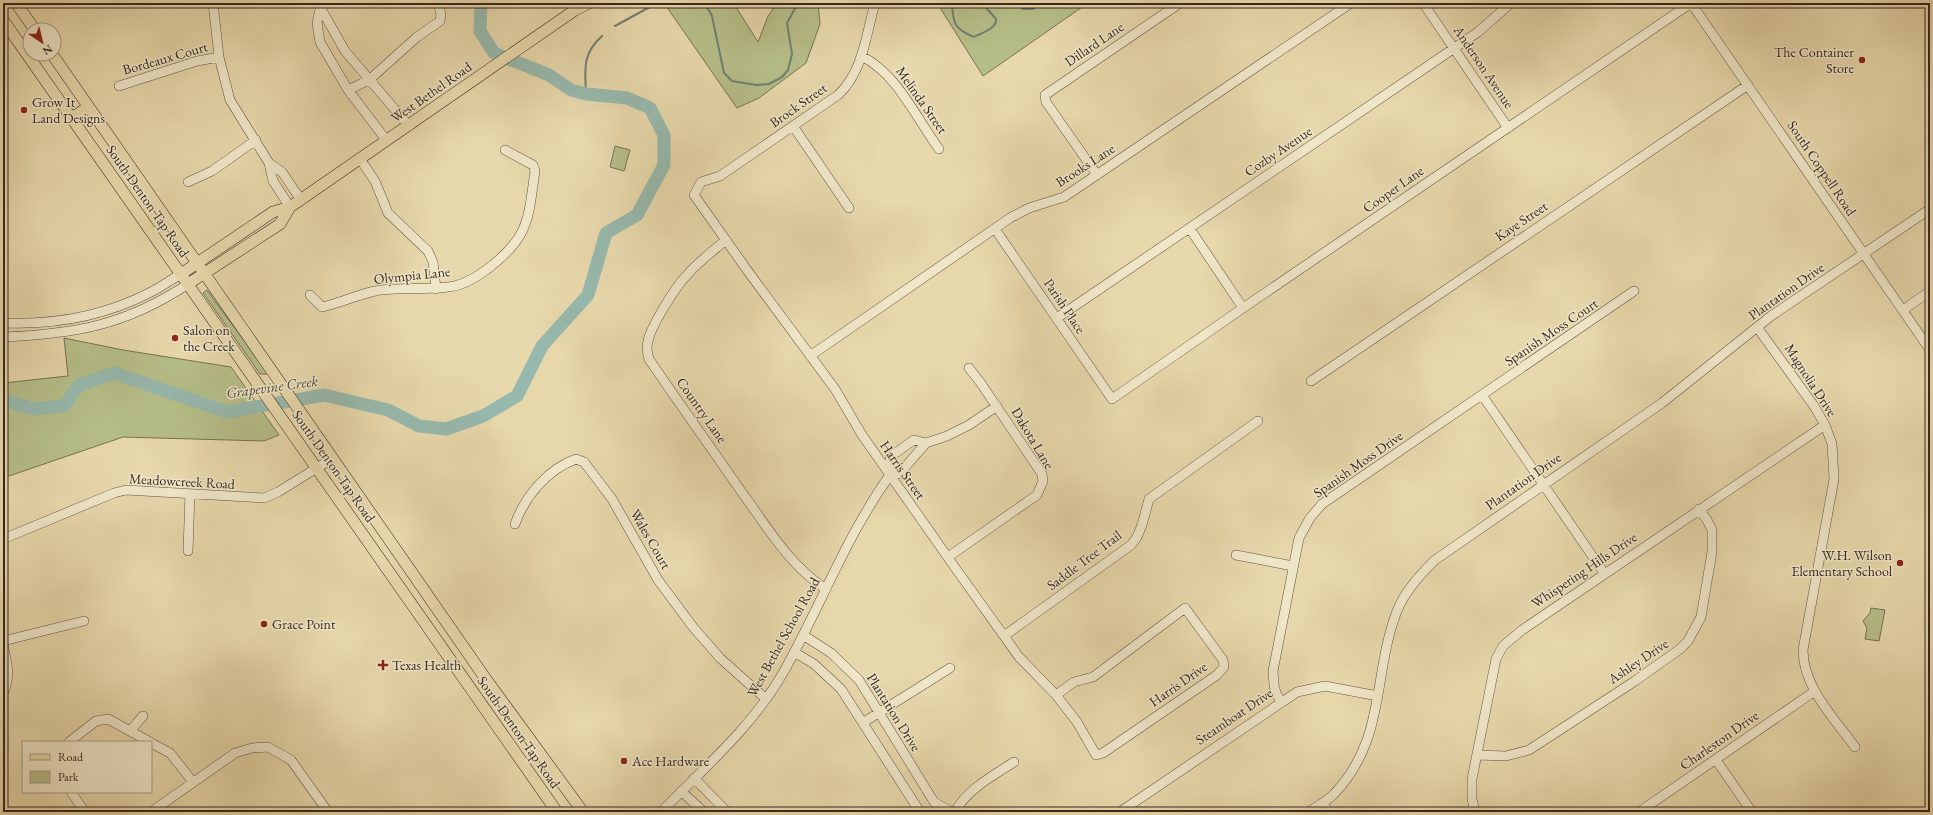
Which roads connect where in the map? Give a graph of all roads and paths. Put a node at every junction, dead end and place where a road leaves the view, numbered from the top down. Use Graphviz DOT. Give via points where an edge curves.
graph roads {
  1 [pos="16,3"];
  2 [pos="213,3"];
  3 [pos="438,3"];
  4 [pos="589,3"];
  5 [pos="875,3"];
  6 [pos="1180,3"];
  7 [pos="1351,3"];
  8 [pos="1423,3"];
  9 [pos="1511,3"];
  10 [pos="1691,3"];
  11 [pos="320,6"];
  12 [pos="3,20"];
  13 [pos="29,22"];
  14 [pos="1455,48"];
  15 [pos="861,56"];
  16 [pos="219,57"];
  17 [pos="57,62"];
  18 [pos="369,80"];
  19 [pos="1748,85"];
  20 [pos="119,86"];
  21 [pos="348,90"];
  22 [pos="88,107"];
  23 [pos="72,118"];
  24 [pos="409,126"];
  25 [pos="793,126"];
  26 [pos="1508,128"];
  27 [pos="256,140"];
  28 [pos="386,141"];
  29 [pos="939,149"];
  30 [pos="505,150"];
  31 [pos="360,159"];
  32 [pos="269,163"];
  33 [pos="1097,176"];
  34 [pos="188,182"];
  35 [pos="694,194"];
  36 [pos="301,200"];
  37 [pos="290,207"];
  38 [pos="849,208"];
  39 [pos="1930,209"];
  40 [pos="995,229"];
  41 [pos="1190,229"];
  42 [pos="726,240"];
  43 [pos="1864,255"];
  44 [pos="198,262"];
  45 [pos="205,273"];
  46 [pos="181,274"];
  47 [pos="188,284"];
  48 [pos="436,289"];
  49 [pos="1634,291"];
  50 [pos="1930,291"];
  51 [pos="310,295"];
  52 [pos="1243,308"];
  53 [pos="1903,310"];
  54 [pos="1057,318"];
  55 [pos="3,323"];
  56 [pos="1757,327"];
  57 [pos="3,336"];
  58 [pos="1930,350"];
  59 [pos="810,356"];
  60 [pos="969,368"];
  61 [pos="1311,381"];
  62 [pos="1482,395"];
  63 [pos="1112,399"];
  64 [pos="997,406"];
  65 [pos="1258,422"];
  66 [pos="1825,425"];
  67 [pos="926,443"];
  68 [pos="333,458"];
  69 [pos="318,469"];
  70 [pos="890,475"];
  71 [pos="1543,485"];
  72 [pos="190,494"];
  73 [pos="1699,509"];
  74 [pos="516,524"];
  75 [pos="3,539"];
  76 [pos="188,551"];
  77 [pos="1236,555"];
  78 [pos="948,557"];
  79 [pos="1293,566"];
  80 [pos="1604,573"];
  81 [pos="826,590"];
  82 [pos="427,594"];
  83 [pos="412,605"];
  84 [pos="84,621"];
  85 [pos="803,635"];
  86 [pos="1004,636"];
  87 [pos="3,641"];
  88 [pos="3,645"];
  89 [pos="794,652"];
  90 [pos="950,668"];
  91 [pos="482,674"];
  92 [pos="467,684"];
  93 [pos="1815,691"];
  94 [pos="3,694"];
  95 [pos="1056,695"];
  96 [pos="1378,696"];
  97 [pos="766,699"];
  98 [pos="1281,701"];
  99 [pos="879,713"];
  100 [pos="143,716"];
  101 [pos="864,722"];
  102 [pos="130,731"];
  103 [pos="70,741"];
  104 [pos="148,741"];
  105 [pos="152,743"];
  106 [pos="1855,747"];
  107 [pos="1096,755"];
  108 [pos="1477,755"];
  109 [pos="1716,760"];
  110 [pos="1014,762"];
  111 [pos="694,778"];
  112 [pos="193,782"];
  113 [pos="681,791"];
  114 [pos="72,793"];
  115 [pos="1322,803"];
  116 [pos="85,812"];
  117 [pos="151,812"];
  118 [pos="328,812"];
  119 [pos="557,812"];
  120 [pos="583,812"];
  121 [pos="661,812"];
  122 [pos="704,812"];
  123 [pos="727,812"];
  124 [pos="920,812"];
  125 [pos="952,812"];
  126 [pos="955,812"];
  127 [pos="1120,812"];
  128 [pos="1309,812"];
  129 [pos="1329,812"];
  130 [pos="1475,812"];
  131 [pos="1639,812"];
  132 [pos="1752,812"];
  1 -- 13 [label="main road"];
  2 -- 16 [label="street"];
  3 -- 18 [label="street" via="440,21 417,37"];
  4 -- 24 [label="main road, West Bethel Road" via="575,10"];
  5 -- 15 [label="street, Brock Street"];
  6 -- 33 [label="street, Dillard Lane" via="1045,95 1046,102"];
  7 -- 33 [label="street, Brooks Lane"];
  8 -- 14 [label="street, Anderson Avenue"];
  9 -- 14 [label="street, Cozby Avenue"];
  10 -- 19 [label="street, South Coppell Road"];
  10 -- 26 [label="street, Cooper Lane"];
  11 -- 18 [label="street" via="345,51"];
  11 -- 21 [label="street" via="317,23 320,42"];
  12 -- 23 [label="main road, South Denton Tap Road"];
  14 -- 26 [label="street, Anderson Avenue"];
  14 -- 41 [label="street, Cozby Avenue"];
  15 -- 25 [label="street, Brock Street" via="860,64 847,86"];
  15 -- 29 [label="street, Melinda Street" via="873,62 890,77"];
  16 -- 20 [label="street, Bordeaux Court" via="197,61"];
  16 -- 27 [label="street" via="230,100"];
  17 -- 22 [label="main road, South Denton Tap Road"];
  18 -- 21 [label="street"];
  18 -- 24 [label="street"];
  19 -- 43 [label="street, South Coppell Road"];
  19 -- 61 [label="street, Kaye Street"];
  21 -- 28 [label="street"];
  22 -- 23 [label="main road"];
  22 -- 44 [label="main road, South Denton Tap Road"];
  23 -- 46 [label="main road, South Denton Tap Road"];
  24 -- 28 [label="main road, West Bethel Road"];
  25 -- 35 [label="street, Brock Street" via="720,176 701,182"];
  25 -- 38 [label="street"];
  26 -- 52 [label="street, Cooper Lane"];
  27 -- 32 [label="street"];
  27 -- 34 [label="street" via="212,171"];
  28 -- 31 [label="main road, West Bethel Road"];
  30 -- 48 [label="street, Olympia Lane" via="533,165 535,171 529,216 520,238 504,257 476,278"];
  31 -- 36 [label="main road, West Bethel Road"];
  31 -- 48 [label="street" via="375,181 388,213 428,251 433,262"];
  32 -- 36 [label="street" via="282,172"];
  32 -- 37 [label="street" via="273,181"];
  33 -- 40 [label="street, Brooks Lane" via="1064,197 1029,208"];
  35 -- 42 [label="street, Harris Street"];
  36 -- 37 [label="main road, West Bethel Road"];
  37 -- 44 [label="main road, West Bethel Road" via="273,212"];
  37 -- 45 [label="main road, West Bethel Road" via="280,224"];
  39 -- 43 [label="street, Plantation Drive"];
  40 -- 54 [label="street, Parish Place"];
  40 -- 59 [label="street, Brooks Lane"];
  41 -- 52 [label="street"];
  41 -- 54 [label="street, Cozby Avenue"];
  42 -- 59 [label="street, Harris Street"];
  42 -- 81 [label="street, Country Lane" via="682,280 648,340 649,359 790,558 811,580"];
  43 -- 53 [label="street, South Coppell Road"];
  43 -- 56 [label="street, Plantation Drive" via="1792,301"];
  44 -- 45 [label="main road, South Denton Tap Road"];
  44 -- 46 [label="main road, West Bethel Road"];
  45 -- 47 [label="main road, West Bethel Road"];
  45 -- 68 [label="main road, South Denton Tap Road"];
  46 -- 47 [label="main road, South Denton Tap Road"];
  46 -- 55 [label="street" via="150,293 83,316 31,324"];
  47 -- 57 [label="street" via="147,308 98,327 35,336"];
  47 -- 69 [label="main road, South Denton Tap Road"];
  48 -- 51 [label="street, Olympia Lane" via="375,291 339,304 322,307"];
  49 -- 62 [label="street, Spanish Moss Court"];
  50 -- 53 [label="street"];
  52 -- 63 [label="street, Cooper Lane"];
  53 -- 58 [label="street, South Coppell Road"];
  54 -- 63 [label="street, Parish Place"];
  56 -- 66 [label="street, Magnolia Drive"];
  56 -- 71 [label="street, Plantation Drive" via="1662,403"];
  59 -- 70 [label="street, Harris Street" via="835,389 862,435"];
  60 -- 64 [label="street, Dakota Lane"];
  62 -- 71 [label="street"];
  62 -- 79 [label="street, Spanish Moss Drive" via="1322,504 1310,518 1299,538"];
  64 -- 67 [label="street" via="970,425"];
  64 -- 78 [label="street, Dakota Lane" via="1042,474 1041,488 1037,495"];
  65 -- 86 [label="street, Saddle Tree Trail" via="1149,499 1142,525 1131,545"];
  66 -- 73 [label="street, Whispering Hills Drive"];
  66 -- 93 [label="street, Magnolia Drive" via="1832,444 1834,479 1803,662"];
  67 -- 70 [label="street" via="900,473"];
  67 -- 70 [label="street" via="914,440 891,456"];
  68 -- 69 [label="street, Meadowcreek Road"];
  68 -- 82 [label="main road, South Denton Tap Road"];
  69 -- 72 [label="street, Meadowcreek Road" via="264,498"];
  69 -- 83 [label="main road, South Denton Tap Road"];
  70 -- 78 [label="street, Harris Street"];
  70 -- 81 [label="street, West Bethel School Road" via="869,506"];
  71 -- 80 [label="street"];
  71 -- 96 [label="street, Plantation Drive" via="1435,560 1415,580 1398,610 1389,639"];
  72 -- 75 [label="street, Meadowcreek Road" via="126,490"];
  72 -- 76 [label="street"];
  73 -- 80 [label="street, Whispering Hills Drive"];
  73 -- 108 [label="street, Ashley Drive" via="1712,530 1712,552 1701,617 1688,641 1665,660 1529,750 1506,756"];
  74 -- 97 [label="street, Wales Court" via="521,509 538,486 567,462 576,459 584,462 612,499 658,580 684,615 720,658"];
  77 -- 79 [label="street"];
  78 -- 86 [label="street, Harris Street"];
  79 -- 98 [label="street, Spanish Moss Drive" via="1273,671 1274,688"];
  80 -- 108 [label="street, Whispering Hills Drive" via="1503,646 1496,659"];
  81 -- 85 [label="street, West Bethel School Road"];
  82 -- 83 [label="main road"];
  82 -- 91 [label="main road, South Denton Tap Road"];
  83 -- 92 [label="main road, South Denton Tap Road"];
  84 -- 87 [label="street"];
  85 -- 89 [label="street, West Bethel School Road"];
  85 -- 99 [label="street, Plantation Drive" via="832,653 847,667 862,684"];
  86 -- 95 [label="street, Harris Street" via="1019,657"];
  88 -- 94 [label="street" via="8,668 8,680"];
  89 -- 97 [label="street, West Bethel School Road"];
  89 -- 101 [label="street" via="814,664 842,689"];
  90 -- 99 [label="street"];
  91 -- 92 [label="main road"];
  91 -- 120 [label="main road, South Denton Tap Road"];
  92 -- 119 [label="main road, South Denton Tap Road"];
  93 -- 106 [label="street, Magnolia Drive"];
  93 -- 109 [label="street, Charleston Drive"];
  95 -- 107 [label="street, Harris Street" via="1077,722"];
  95 -- 107 [label="street, Harris Drive" via="1074,682 1093,677 1185,608 1223,660 1224,668 1217,675 1103,754"];
  96 -- 98 [label="street, Steamboat Drive" via="1325,686 1305,689"];
  96 -- 115 [label="street, Plantation Drive" via="1375,717 1357,762 1350,775 1332,796"];
  97 -- 111 [label="street, West Bethel School Road" via="752,718"];
  98 -- 127 [label="street, Steamboat Drive"];
  99 -- 101 [label="street"];
  99 -- 125 [label="street, Plantation Drive" via="934,802"];
  100 -- 102 [label="street"];
  101 -- 124 [label="street"];
  102 -- 103 [label="street" via="108,719 96,721"];
  102 -- 104 [label="street"];
  105 -- 112 [label="street" via="170,753"];
  108 -- 130 [label="street, Whispering Hills Drive" via="1472,779"];
  109 -- 131 [label="street, Charleston Drive"];
  109 -- 132 [label="street"];
  110 -- 126 [label="street" via="968,794"];
  111 -- 113 [label="street, West Bethel School Road"];
  111 -- 123 [label="street"];
  112 -- 117 [label="street"];
  112 -- 118 [label="street" via="235,753 268,747 291,760"];
  113 -- 121 [label="street, West Bethel School Road"];
  113 -- 122 [label="street"];
  114 -- 116 [label="street"];
  115 -- 128 [label="street, Plantation Drive"];
  115 -- 129 [label="street"];
}
